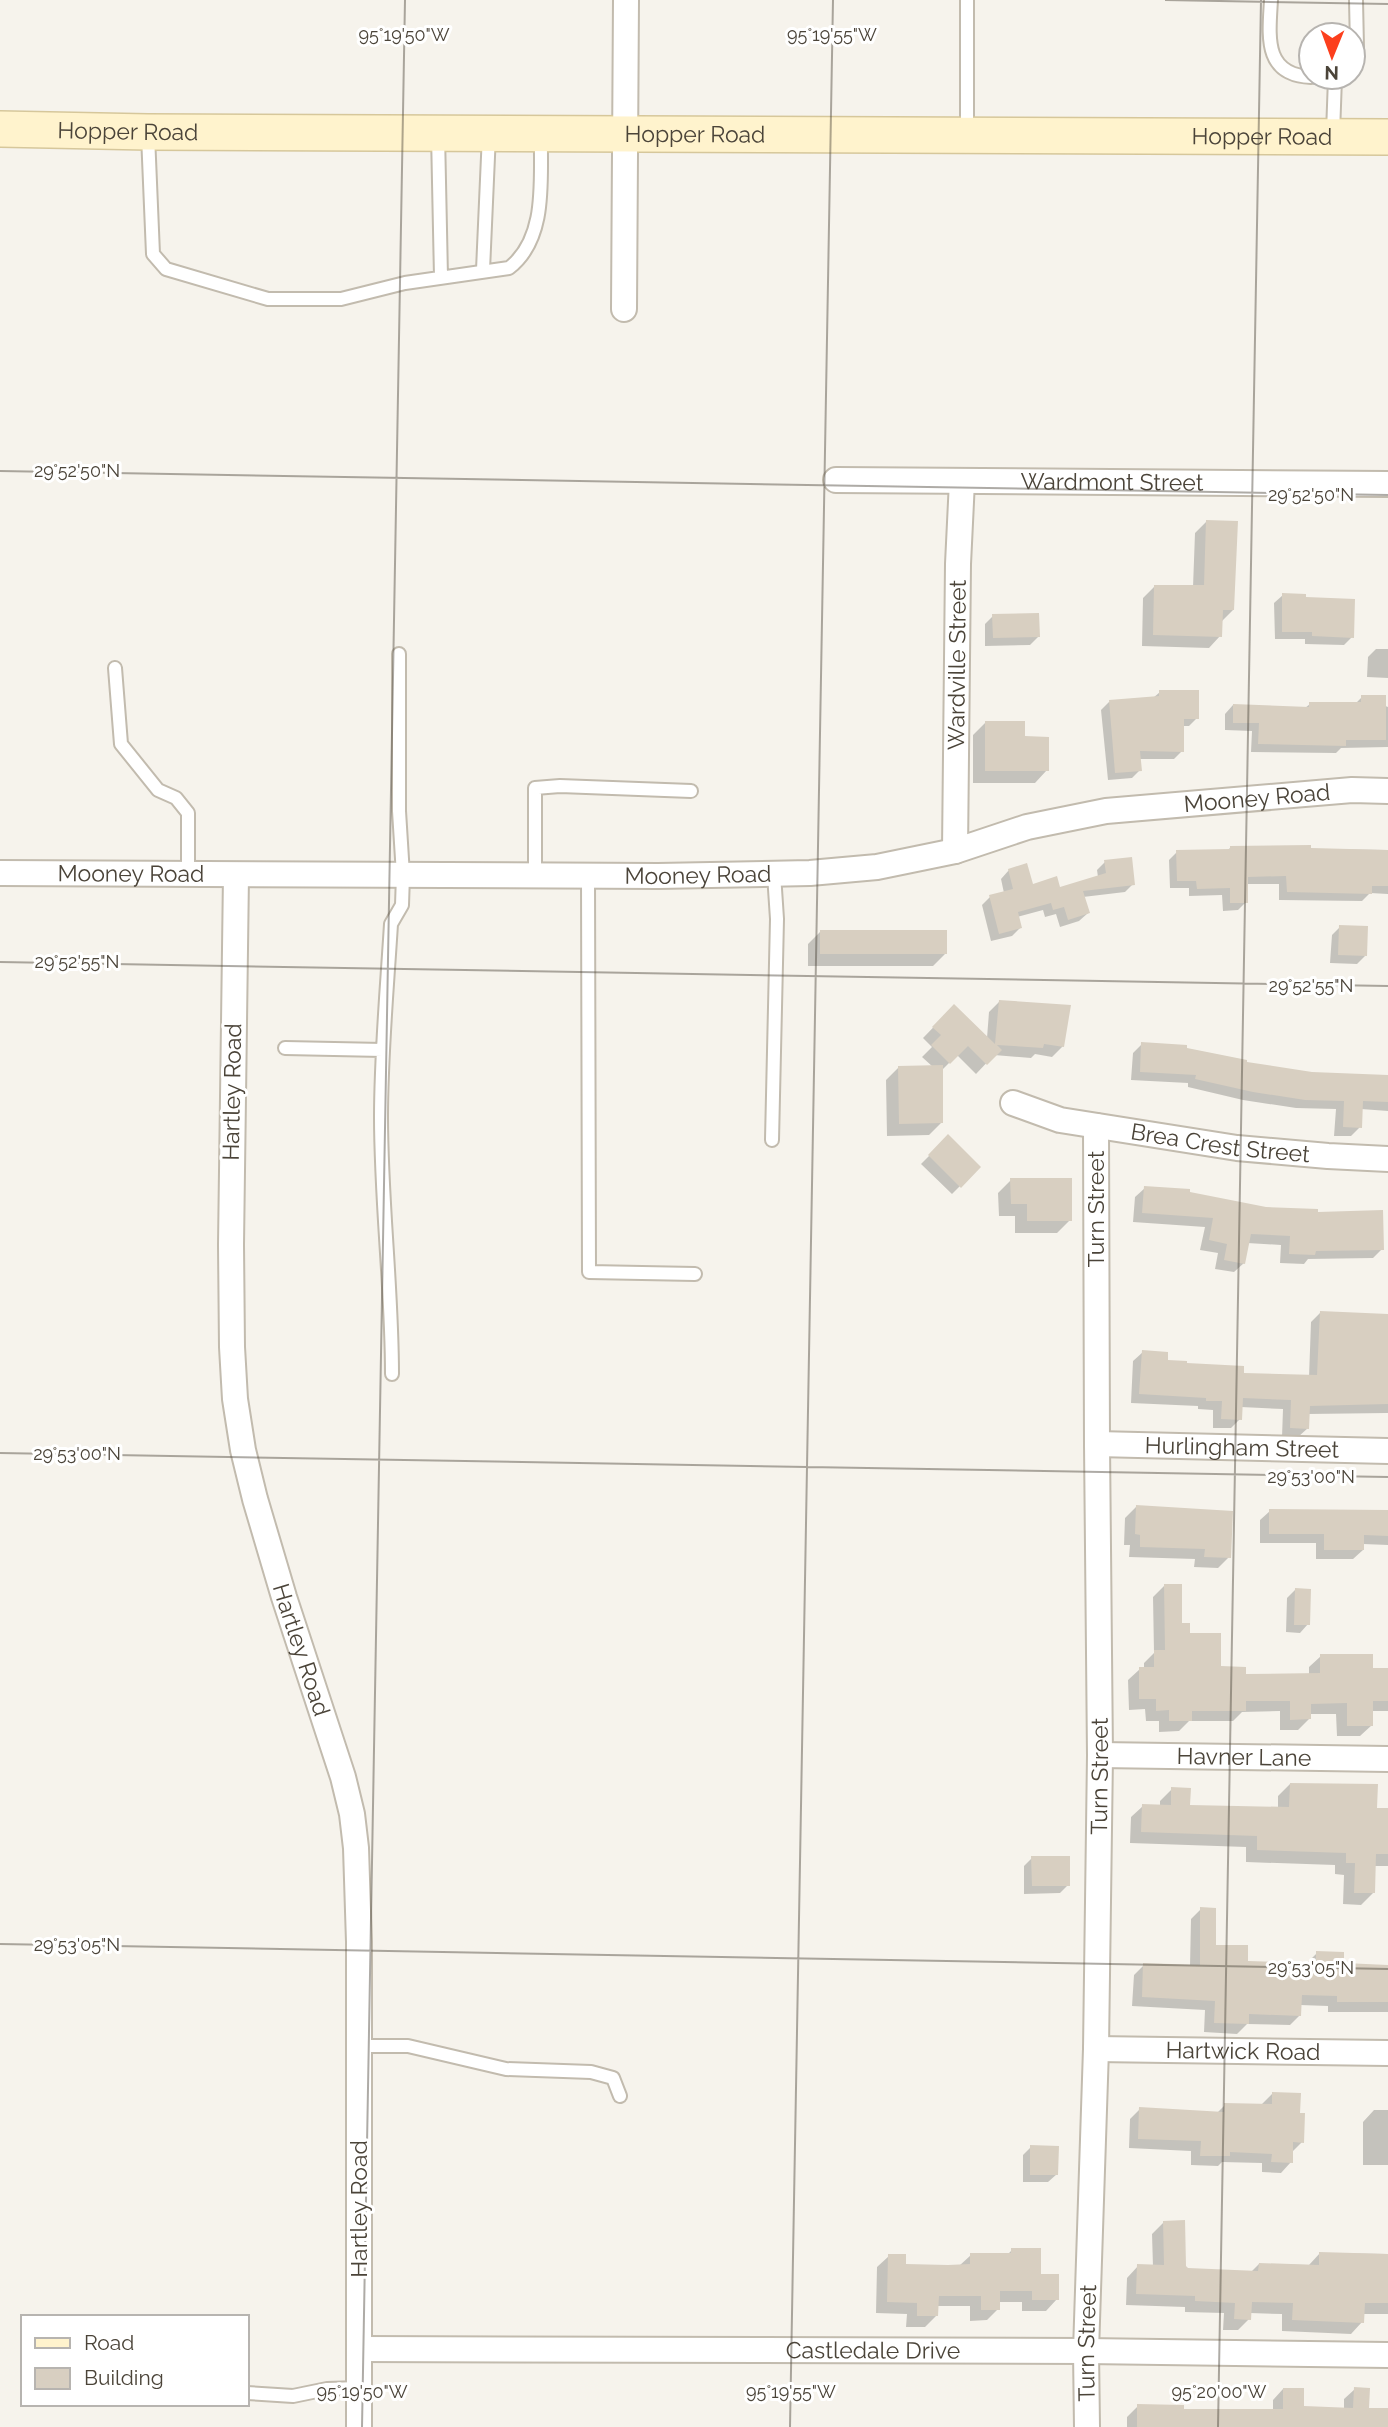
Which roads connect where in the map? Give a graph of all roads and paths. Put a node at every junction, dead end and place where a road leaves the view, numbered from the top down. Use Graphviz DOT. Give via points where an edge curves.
graph roads {
  1 [pos="626,0"];
  2 [pos="967,0"];
  3 [pos="1271,0"];
  4 [pos="1356,0"];
  5 [pos="1356,21"];
  6 [pos="1297,75"];
  7 [pos="1335,91"];
  8 [pos="0,129"];
  9 [pos="148,132"];
  10 [pos="626,133"];
  11 [pos="438,134"];
  12 [pos="489,134"];
  13 [pos="541,134"];
  14 [pos="967,136"];
  15 [pos="1333,137"];
  16 [pos="1388,137"];
  17 [pos="484,270"];
  18 [pos="440,277"];
  19 [pos="624,309"];
  20 [pos="836,480"];
  21 [pos="962,481"];
  22 [pos="1388,484"];
  23 [pos="399,654"];
  24 [pos="115,668"];
  25 [pos="691,791"];
  26 [pos="1388,791"];
  27 [pos="955,850"];
  28 [pos="0,873"];
  29 [pos="188,874"];
  30 [pos="774,874"];
  31 [pos="236,875"];
  32 [pos="403,875"];
  33 [pos="536,876"];
  34 [pos="587,876"];
  35 [pos="285,1048"];
  36 [pos="383,1050"];
  37 [pos="1013,1103"];
  38 [pos="1096,1126"];
  39 [pos="772,1140"];
  40 [pos="1388,1159"];
  41 [pos="695,1274"];
  42 [pos="392,1374"];
  43 [pos="1097,1444"];
  44 [pos="1388,1451"];
  45 [pos="1100,1755"];
  46 [pos="1388,1759"];
  47 [pos="359,2046"];
  48 [pos="1096,2049"];
  49 [pos="1388,2053"];
  50 [pos="620,2096"];
  51 [pos="359,2349"];
  52 [pos="1086,2351"];
  53 [pos="1388,2355"];
  54 [pos="359,2388"];
  55 [pos="248,2393"];
  56 [pos="359,2427"];
  57 [pos="1087,2427"];
  1 -- 10 [label="street"];
  2 -- 14 [label="lane"];
  3 -- 6 [label="lane" via="1269,41 1274,58 1284,70"];
  4 -- 5 [label="lane"];
  7 -- 15 [label="lane"];
  8 -- 9 [label="main road, Hopper Road"];
  9 -- 11 [label="main road, Hopper Road"];
  9 -- 18 [label="lane" via="153,254 166,270 268,299 341,299"];
  10 -- 13 [label="main road, Hopper Road"];
  10 -- 14 [label="main road, Hopper Road"];
  10 -- 19 [label="street"];
  11 -- 12 [label="main road, Hopper Road"];
  11 -- 18 [label="lane"];
  12 -- 13 [label="main road, Hopper Road"];
  12 -- 17 [label="lane"];
  13 -- 17 [label="lane" via="533,238 509,268"];
  14 -- 15 [label="main road, Hopper Road"];
  15 -- 16 [label="main road, Hopper Road"];
  17 -- 18 [label="lane"];
  20 -- 21 [label="street, Wardmont Street"];
  21 -- 22 [label="street, Wardmont Street"];
  21 -- 27 [label="street, Wardville Street"];
  23 -- 32 [label="lane"];
  24 -- 29 [label="lane" via="121,744 158,790 176,798 188,813"];
  25 -- 33 [label="lane" via="536,788"];
  26 -- 27 [label="street, Mooney Road" via="1352,790 1106,811 1027,827"];
  27 -- 30 [label="street, Mooney Road" via="877,867"];
  28 -- 29 [label="street, Mooney Road"];
  29 -- 31 [label="street, Mooney Road"];
  30 -- 34 [label="street, Mooney Road"];
  30 -- 39 [label="lane"];
  31 -- 32 [label="street, Mooney Road"];
  31 -- 47 [label="street, Hartley Road" via="231,1245 235,1399 255,1499 352,1814"];
  32 -- 33 [label="street, Mooney Road"];
  32 -- 36 [label="lane" via="401,905 391,925"];
  33 -- 34 [label="street, Mooney Road"];
  34 -- 41 [label="lane" via="589,1272"];
  35 -- 36 [label="lane"];
  36 -- 42 [label="lane" via="383,1195"];
  37 -- 38 [label="street, Brea Crest Street" via="1060,1120"];
  38 -- 40 [label="street, Brea Crest Street" via="1237,1148"];
  38 -- 43 [label="street, Turn Street"];
  43 -- 44 [label="street, Hurlingham Street"];
  43 -- 45 [label="street, Turn Street"];
  45 -- 46 [label="street, Havner Lane"];
  45 -- 48 [label="street, Turn Street"];
  47 -- 50 [label="lane" via="408,2046 506,2069 591,2072 613,2078"];
  47 -- 51 [label="street, Hartley Road"];
  48 -- 49 [label="street, Hartwick Road"];
  48 -- 52 [label="street, Turn Street"];
  51 -- 52 [label="street, Castledale Drive"];
  51 -- 54 [label="street, Hartley Road"];
  52 -- 53 [label="street, Castledale Drive"];
  52 -- 57 [label="street, Turn Street"];
  54 -- 55 [label="lane" via="293,2396"];
  54 -- 56 [label="street, Hartley Road"];
}
